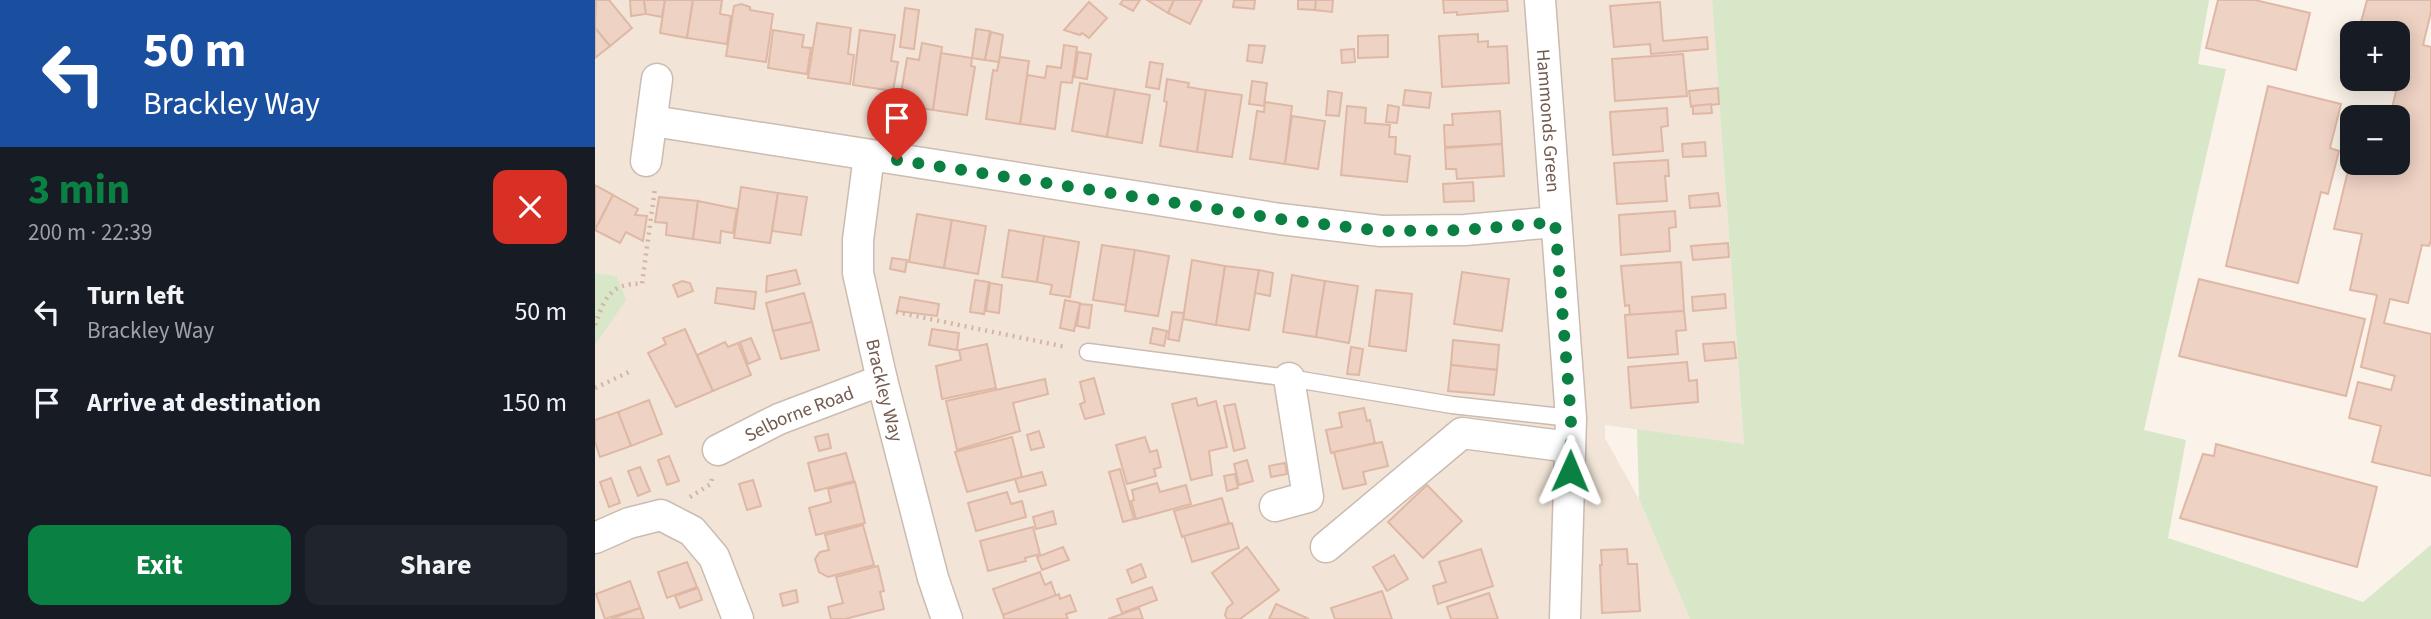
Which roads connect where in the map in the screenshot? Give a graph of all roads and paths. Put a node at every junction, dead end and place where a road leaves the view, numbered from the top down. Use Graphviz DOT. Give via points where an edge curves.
graph roads {
  1 [pos="1541,0"];
  2 [pos="657,79"];
  3 [pos="653,121"];
  4 [pos="869,156"];
  5 [pos="646,161"];
  6 [pos="1555,222"];
  7 [pos="595,299"];
  8 [pos="603,301"];
  9 [pos="865,305"];
  10 [pos="595,325"];
  11 [pos="1087,352"];
  12 [pos="631,371"];
  13 [pos="1289,378"];
  14 [pos="882,380"];
  15 [pos="595,388"];
  16 [pos="1571,432"];
  17 [pos="717,450"];
  18 [pos="1275,506"];
  19 [pos="661,515"];
  20 [pos="595,538"];
  21 [pos="1327,547"];
  22 [pos="738,619"];
  23 [pos="947,619"];
  24 [pos="1566,619"];
  1 -- 6 [label="street, Hammonds Green"];
  2 -- 3 [label="street"];
  3 -- 4 [label="street"];
  3 -- 5 [label="street"];
  4 -- 6 [label="street" via="1381,231"];
  4 -- 9 [label="street, Brackley Way" via="858,240 858,273"];
  5 -- 8 [label="path" via="657,173 642,284 626,283"];
  6 -- 16 [label="street, Hammonds Green"];
  7 -- 8 [label="path"];
  8 -- 10 [label="path"];
  9 -- 11 [label="path"];
  9 -- 14 [label="street, Brackley Way"];
  11 -- 13 [label="lane"];
  12 -- 15 [label="path"];
  13 -- 16 [label="lane" via="1452,405"];
  13 -- 18 [label="street" via="1308,497"];
  14 -- 17 [label="street, Selborne Road" via="779,419"];
  14 -- 23 [label="street, Brackley Way"];
  16 -- 21 [label="street" via="1462,433"];
  16 -- 24 [label="street, Hammonds Green"];
  17 -- 19 [label="path" via="711,484"];
  19 -- 20 [label="street"];
  19 -- 22 [label="street" via="692,531 714,557"];
}
